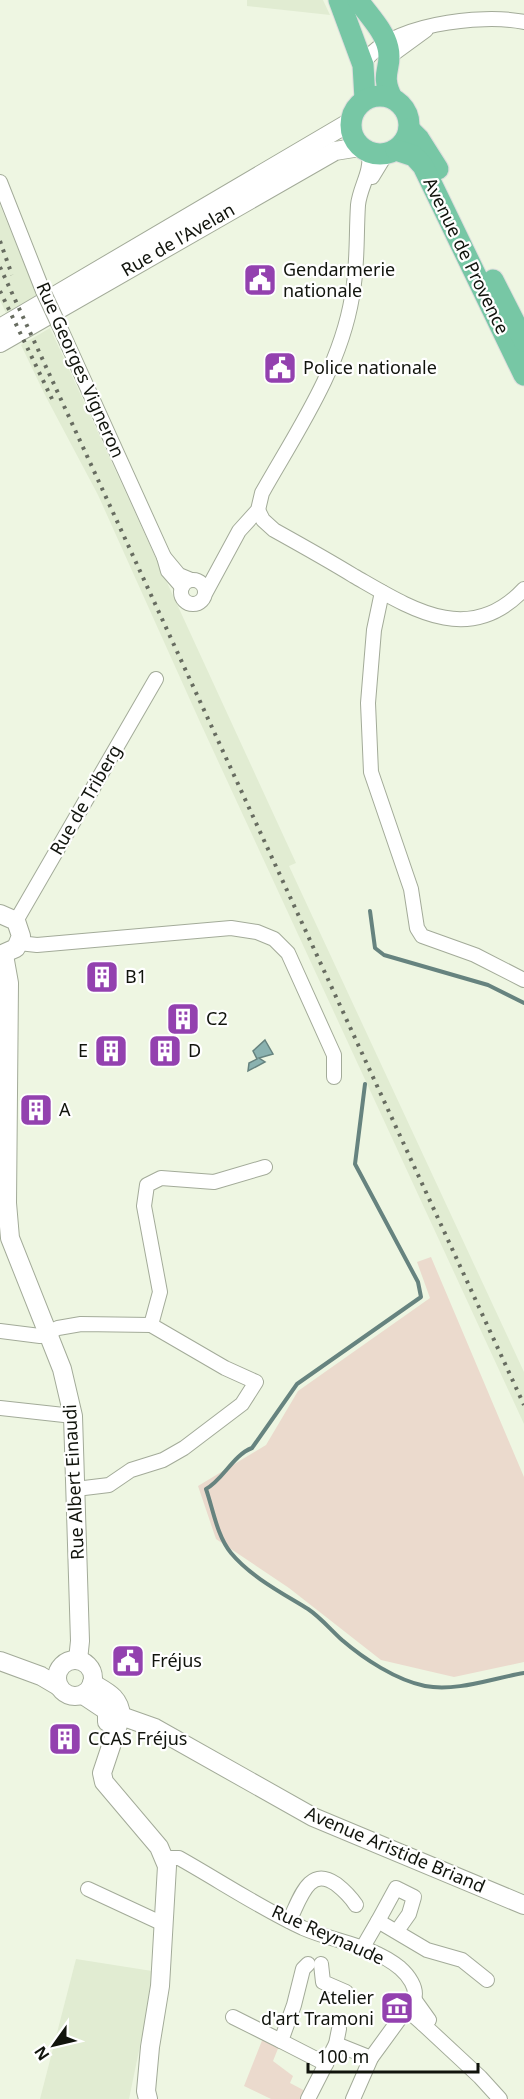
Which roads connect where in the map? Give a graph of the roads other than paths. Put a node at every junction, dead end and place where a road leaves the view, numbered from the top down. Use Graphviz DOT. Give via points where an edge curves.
graph roads {
  1 [pos="339,0"];
  2 [pos="358,0"];
  3 [pos="524,22"];
  4 [pos="428,29"];
  5 [pos="384,42"];
  6 [pos="363,65"];
  7 [pos="392,98"];
  8 [pos="365,99"];
  9 [pos="350,122"];
  10 [pos="409,129"];
  11 [pos="378,151"];
  12 [pos="0,182"];
  13 [pos="0,328"];
  14 [pos="524,341"];
  15 [pos="0,343"];
  16 [pos="524,375"];
  17 [pos="258,510"];
  18 [pos="268,526"];
  19 [pos="238,535"];
  20 [pos="524,589"];
  21 [pos="382,592"];
  22 [pos="156,679"];
  23 [pos="8,918"];
  24 [pos="19,942"];
  25 [pos="2,955"];
  26 [pos="524,980"];
  27 [pos="4,1030"];
  28 [pos="334,1077"];
  29 [pos="265,1167"];
  30 [pos="5,1238"];
  31 [pos="151,1325"];
  32 [pos="0,1331"];
  33 [pos="47,1332"];
  34 [pos="0,1408"];
  35 [pos="73,1416"];
  36 [pos="75,1489"];
  37 [pos="0,1653"];
  38 [pos="78,1660"];
  39 [pos="0,1661"];
  40 [pos="59,1668"];
  41 [pos="58,1686"];
  42 [pos="88,1689"];
  43 [pos="115,1708"];
  44 [pos="164,1858"];
  45 [pos="88,1889"];
  46 [pos="524,1896"];
  47 [pos="356,1905"];
  48 [pos="524,1905"];
  49 [pos="289,1921"];
  50 [pos="378,1921"];
  51 [pos="159,1922"];
  52 [pos="397,1931"];
  53 [pos="363,1947"];
  54 [pos="487,1980"];
  55 [pos="345,1992"];
  56 [pos="412,2001"];
  57 [pos="233,2018"];
  58 [pos="339,2029"];
  59 [pos="281,2042"];
  60 [pos="336,2044"];
  61 [pos="371,2058"];
  62 [pos="326,2064"];
  63 [pos="137,2099"];
  64 [pos="148,2099"];
  65 [pos="308,2099"];
  66 [pos="353,2099"];
  67 [pos="500,2099"];
  1 -- 6 [label="main road"];
  2 -- 5 [label="main road"];
  3 -- 4 [label="street" via="478,17"];
  4 -- 5 [label="street"];
  4 -- 5 [label="street" via="407,32"];
  5 -- 6 [label="street"];
  5 -- 7 [label="main road" via="385,77"];
  6 -- 8 [label="main road"];
  7 -- 8 [label="main road" via="378,95"];
  7 -- 10 [label="main road" via="405,111"];
  8 -- 9 [label="main road"];
  9 -- 11 [label="main road" via="352,136"];
  9 -- 13 [label="main road, Rue de l'Avelan"];
  10 -- 11 [label="main road" via="407,137"];
  10 -- 14 [label="main road, Avenue de Provence" via="431,157"];
  11 -- 15 [label="main road, Rue de l'Avelan" via="335,151"];
  11 -- 16 [label="main road, Avenue de Provence" via="411,154 423,166"];
  11 -- 17 [label="street" via="358,204 356,275 344,330 324,382 262,493"];
  12 -- 19 [label="street, Rue Georges Vigneron, bridge" via="44,291 164,557 194,585 218,569"];
  17 -- 18 [label="street"];
  17 -- 19 [label="street"];
  18 -- 19 [label="street"];
  18 -- 21 [label="street"];
  20 -- 21 [label="street" via="492,613 459,620 428,615"];
  21 -- 26 [label="street" via="374,630 368,703 370,772 411,888 417,928 422,936 475,955"];
  22 -- 23 [label="street, Rue de Triberg"];
  23 -- 24 [label="main road" via="20,930"];
  24 -- 25 [label="main road"];
  24 -- 28 [label="street" via="37,945 231,928 274,939 288,953 334,1055"];
  25 -- 27 [label="main road, Rue Albert Einaudi" via="9,983"];
  27 -- 30 [label="main road, Rue Albert Einaudi"];
  29 -- 31 [label="street" via="214,1182 161,1178 147,1185 144,1206 160,1292"];
  30 -- 33 [label="main road, Rue Albert Einaudi"];
  31 -- 33 [label="street" via="81,1324"];
  31 -- 36 [label="street" via="256,1382 242,1404 184,1448 163,1460 131,1470 109,1485"];
  32 -- 33 [label="street" via="40,1336"];
  33 -- 35 [label="main road, Rue Albert Einaudi" via="69,1390"];
  34 -- 35 [label="street"];
  35 -- 36 [label="main road, Rue Albert Einaudi"];
  36 -- 38 [label="main road, Rue Albert Einaudi"];
  37 -- 40 [label="main road" via="43,1668"];
  38 -- 40 [label="main road"];
  38 -- 42 [label="main road" via="90,1668"];
  39 -- 41 [label="main road"];
  40 -- 41 [label="main road"];
  41 -- 42 [label="main road" via="66,1695"];
  42 -- 43 [label="main road"];
  43 -- 44 [label="main road" via="102,1777"];
  43 -- 46 [label="main road, Avenue Aristide Briand" via="199,1740 322,1812"];
  43 -- 48 [label="main road, Avenue Aristide Briand" via="313,1817"];
  43 -- 51 [label="main road" via="96,1768 97,1781 158,1855 162,1870"];
  44 -- 49 [label="street, Rue Reynaude" via="179,1858"];
  44 -- 64 [label="main road" via="167,1875 160,1986 149,2058"];
  45 -- 51 [label="street"];
  47 -- 49 [label="street" via="348,1893 319,1877 308,1884"];
  49 -- 53 [label="street, Rue Reynaude"];
  50 -- 52 [label="street"];
  50 -- 52 [label="street" via="396,1888 414,1897"];
  50 -- 53 [label="street"];
  51 -- 63 [label="main road" via="155,1982"];
  52 -- 54 [label="street" via="428,1950 462,1960"];
  53 -- 56 [label="street, Rue Reynaude" via="400,1968 413,1984"];
  55 -- 59 [label="street" via="323,1982 314,1964 303,1969"];
  56 -- 61 [label="street"];
  56 -- 67 [label="street, Rue Reynaude" via="429,2020 423,2024"];
  57 -- 59 [label="street"];
  58 -- 60 [label="street"];
  59 -- 62 [label="street"];
  60 -- 61 [label="street"];
  60 -- 62 [label="street"];
  61 -- 66 [label="street"];
  62 -- 65 [label="street"];
}
